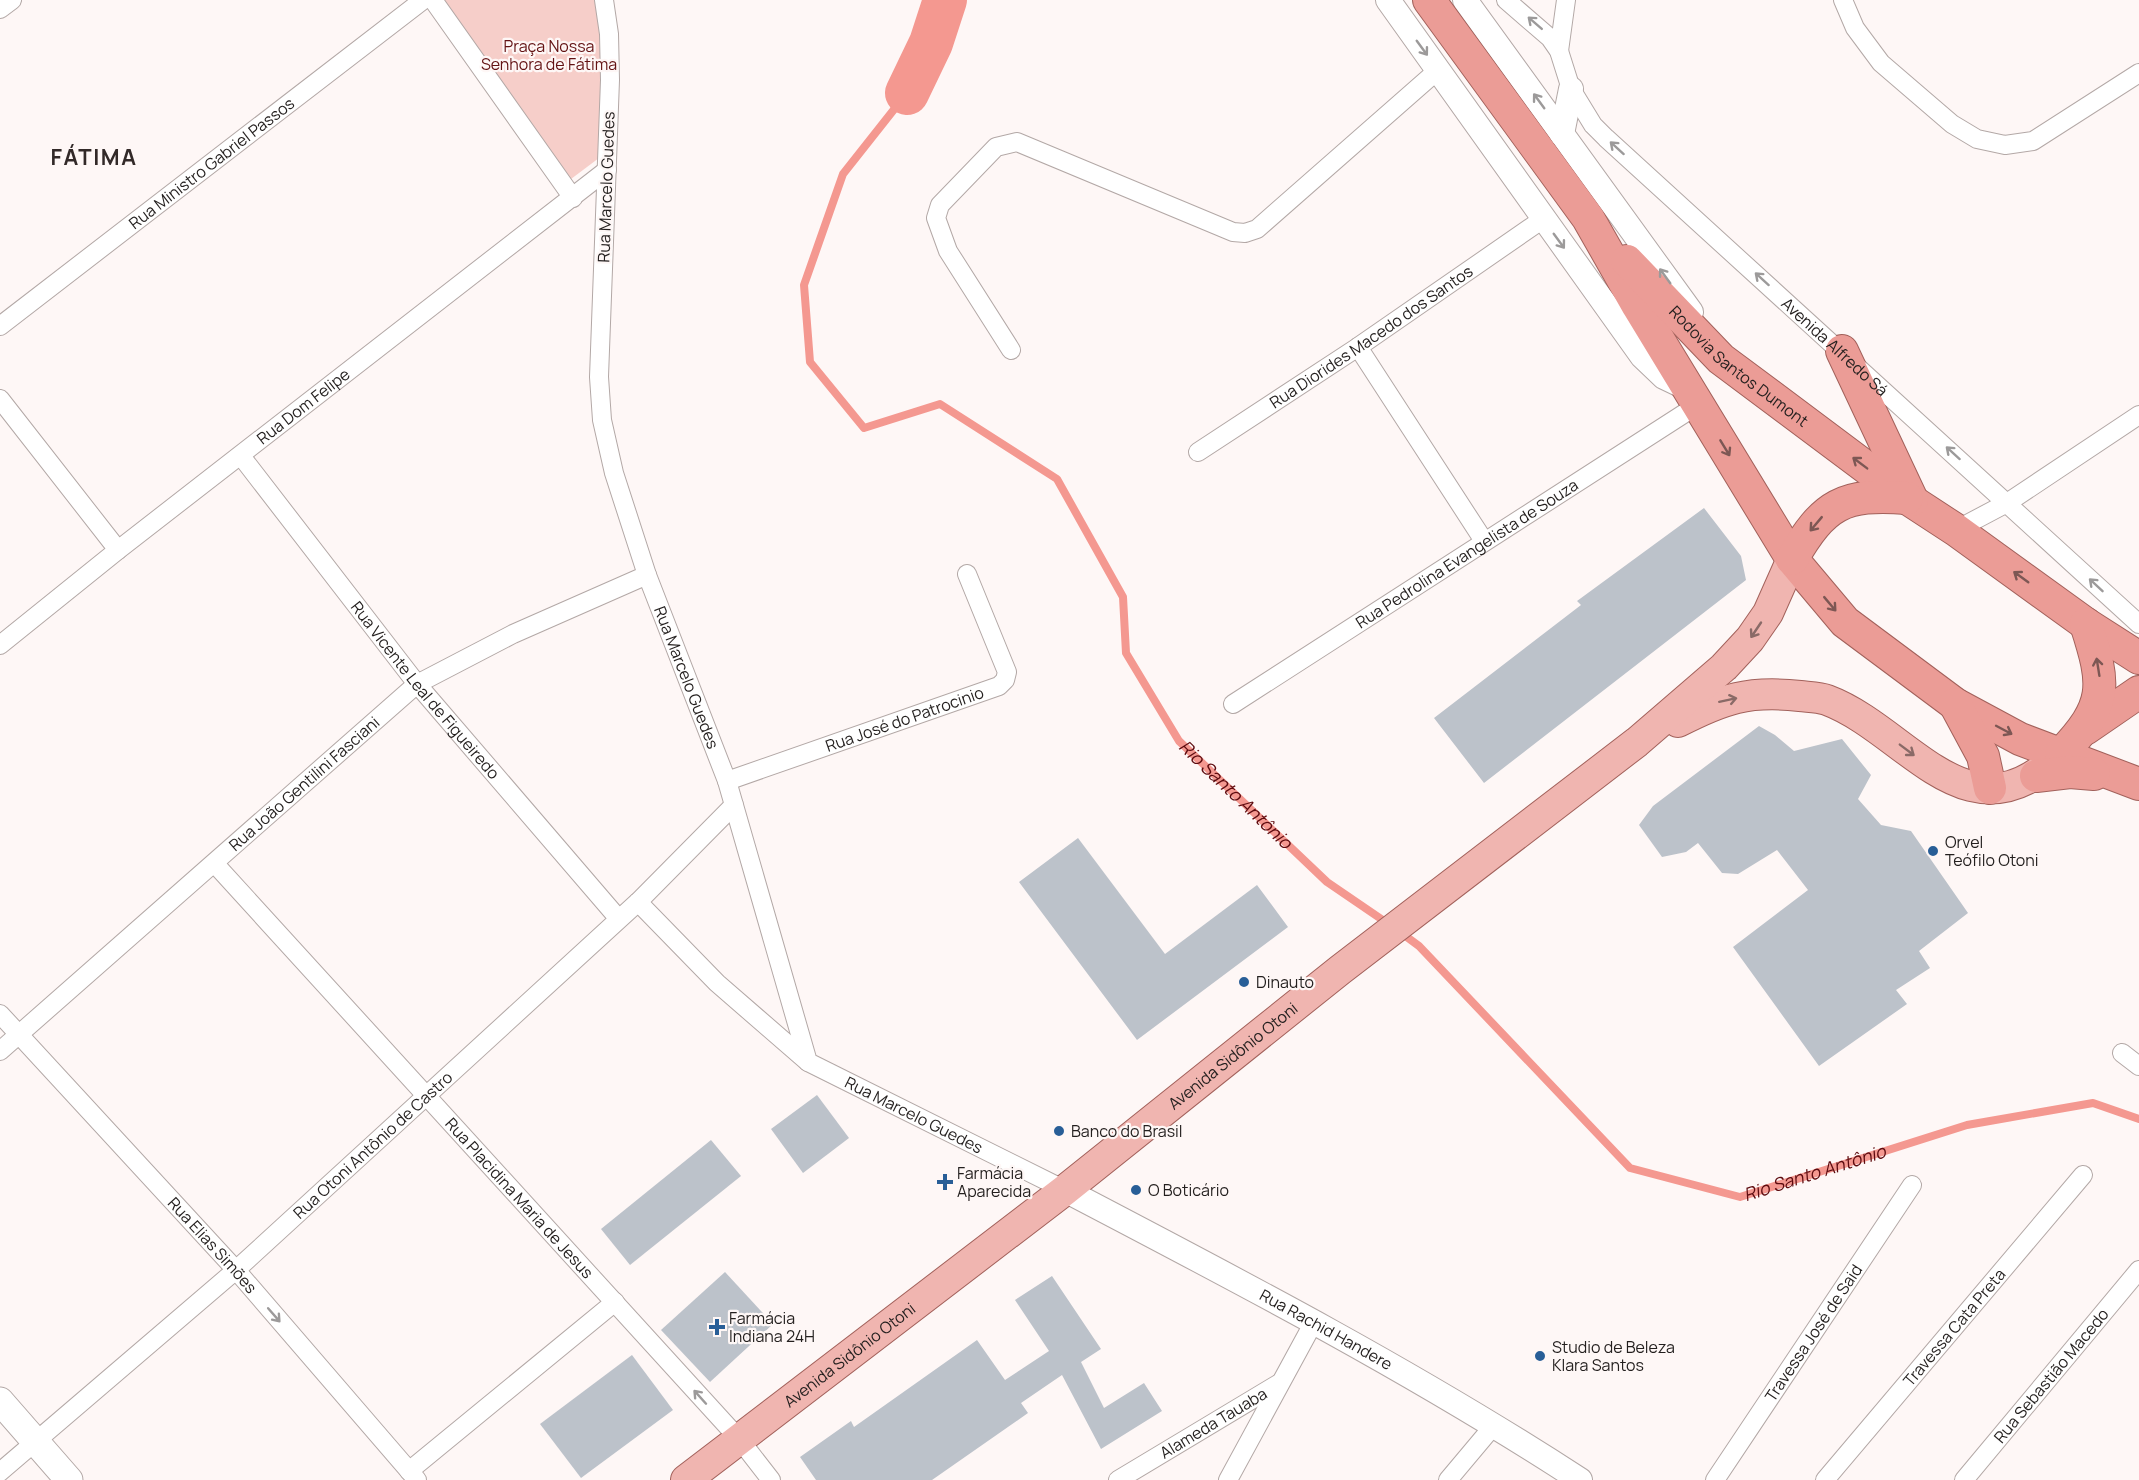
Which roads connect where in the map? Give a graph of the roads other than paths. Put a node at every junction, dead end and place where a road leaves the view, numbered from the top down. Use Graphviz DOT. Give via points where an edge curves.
graph roads {
  1 [pos="12,0"];
  2 [pos="423,0"];
  3 [pos="433,0"];
  4 [pos="604,0"];
  5 [pos="1388,0"];
  6 [pos="1429,0"];
  7 [pos="1465,0"];
  8 [pos="1506,0"];
  9 [pos="1566,0"];
  10 [pos="1843,0"];
  11 [pos="0,9"];
  12 [pos="1559,51"];
  13 [pos="1438,70"];
  14 [pos="2139,73"];
  15 [pos="1571,89"];
  16 [pos="1563,134"];
  17 [pos="607,170"];
  18 [pos="573,198"];
  19 [pos="1588,218"];
  20 [pos="1543,219"];
  21 [pos="0,326"];
  22 [pos="1358,347"];
  23 [pos="1011,350"];
  24 [pos="1842,351"];
  25 [pos="1721,359"];
  26 [pos="1694,397"];
  27 [pos="0,399"];
  28 [pos="2139,415"];
  29 [pos="1198,452"];
  30 [pos="241,456"];
  31 [pos="1910,501"];
  32 [pos="2007,503"];
  33 [pos="1956,530"];
  34 [pos="1484,541"];
  35 [pos="118,550"];
  36 [pos="1792,559"];
  37 [pos="967,574"];
  38 [pos="647,575"];
  39 [pos="2086,624"];
  40 [pos="2139,624"];
  41 [pos="0,645"];
  42 [pos="2139,658"];
  43 [pos="417,684"];
  44 [pos="2139,692"];
  45 [pos="1233,704"];
  46 [pos="1955,704"];
  47 [pos="2084,730"];
  48 [pos="1637,742"];
  49 [pos="2061,754"];
  50 [pos="2036,777"];
  51 [pos="727,781"];
  52 [pos="2138,784"];
  53 [pos="1990,788"];
  54 [pos="734,805"];
  55 [pos="215,864"];
  56 [pos="638,902"];
  57 [pos="618,918"];
  58 [pos="0,1014"];
  59 [pos="20,1034"];
  60 [pos="0,1052"];
  61 [pos="2122,1053"];
  62 [pos="808,1062"];
  63 [pos="2139,1066"];
  64 [pos="427,1094"];
  65 [pos="2083,1175"];
  66 [pos="1912,1185"];
  67 [pos="1065,1190"];
  68 [pos="236,1270"];
  69 [pos="2139,1270"];
  70 [pos="615,1302"];
  71 [pos="1315,1320"];
  72 [pos="1278,1384"];
  73 [pos="0,1401"];
  74 [pos="1495,1425"];
  75 [pos="740,1440"];
  76 [pos="36,1441"];
  77 [pos="0,1472"];
  78 [pos="413,1476"];
  79 [pos="69,1480"];
  80 [pos="686,1480"];
  81 [pos="771,1480"];
  82 [pos="1118,1480"];
  83 [pos="1228,1480"];
  84 [pos="1448,1480"];
  85 [pos="1580,1480"];
  86 [pos="1716,1480"];
  87 [pos="1825,1480"];
  88 [pos="1964,1480"];
  1 -- 11 [label="street"];
  2 -- 21 [label="street, Rua Ministro Gabriel Passos"];
  3 -- 18 [label="street"];
  4 -- 17 [label="street, Rua Marcelo Guedes" via="610,80"];
  5 -- 13 [label="street, one-way"];
  6 -- 19 [label="highway"];
  16 -- 7 [label="street, one-way"];
  12 -- 8 [label="street, one-way" via="1539,26"];
  9 -- 12 [label="street"];
  10 -- 14 [label="street" via="1855,27 1881,63 1952,124 1977,139 2005,145 2033,141"];
  12 -- 15 [label="street, Avenida Alfredo Sá"];
  13 -- 20 [label="street"];
  13 -- 23 [label="street" via="1257,229 1245,233 1233,232 1017,142 996,147 940,204 936,218 948,251"];
  15 -- 16 [label="street"];
  24 -- 15 [label="street, Avenida Alfredo Sá, one-way" via="1606,138 1593,125"];
  25 -- 16 [label="street, one-way" via="1703,328"];
  17 -- 18 [label="street, Rua Dom Felipe"];
  17 -- 38 [label="street, Rua Marcelo Guedes" via="599,377 602,420 614,473"];
  18 -- 30 [label="street, Rua Dom Felipe"];
  19 -- 25 [label="highway, Rodovia Santos Dumont"];
  19 -- 26 [label="highway"];
  20 -- 22 [label="street, Rua Diorides Macedo dos Santos"];
  20 -- 26 [label="street, one-way" via="1642,356"];
  22 -- 29 [label="street, Rua Diorides Macedo dos Santos"];
  22 -- 34 [label="street"];
  24 -- 31 [label="highway"];
  32 -- 24 [label="street, Avenida Alfredo Sá, one-way"];
  31 -- 25 [label="highway, Rodovia Santos Dumont, one-way"];
  26 -- 34 [label="street, Rua Pedrolina Evangelista de Souza"];
  26 -- 36 [label="highway, one-way"];
  27 -- 35 [label="street"];
  28 -- 32 [label="street"];
  30 -- 35 [label="street, Rua Dom Felipe"];
  30 -- 43 [label="street, Rua Vicente Leal de Figueiredo"];
  31 -- 33 [label="highway"];
  31 -- 36 [label="highway, one-way" via="1873,495 1848,500 1824,514"];
  32 -- 33 [label="street"];
  40 -- 32 [label="street, Avenida Alfredo Sá, one-way"];
  39 -- 33 [label="highway, one-way"];
  34 -- 45 [label="street, Rua Pedrolina Evangelista de Souza"];
  35 -- 41 [label="street, Rua Dom Felipe"];
  36 -- 46 [label="highway, one-way" via="1845,622"];
  36 -- 48 [label="main road, one-way" via="1768,613 1750,639 1725,667"];
  37 -- 51 [label="street, Rua José do Patrocinio" via="1007,672 999,686"];
  38 -- 43 [label="street, Rua João Gentilini Fasciani" via="513,634"];
  38 -- 51 [label="street, Rua Marcelo Guedes"];
  39 -- 42 [label="highway"];
  47 -- 39 [label="highway, one-way" via="2099,700 2100,667"];
  43 -- 55 [label="street, Rua João Gentilini Fasciani"];
  43 -- 57 [label="street, Rua Vicente Leal de Figueiredo"];
  44 -- 47 [label="highway"];
  46 -- 49 [label="highway, one-way" via="2020,739"];
  46 -- 53 [label="highway" via="1983,756"];
  47 -- 49 [label="highway"];
  48 -- 53 [label="main road, one-way" via="1721,700 1769,692 1826,699 1869,721 1944,777 1969,787"];
  48 -- 67 [label="main road, Avenida Sidônio Otoni" via="1340,970"];
  49 -- 50 [label="main road"];
  49 -- 52 [label="highway"];
  50 -- 52 [label="highway" via="2093,773"];
  50 -- 53 [label="main road"];
  51 -- 54 [label="street, Rua Marcelo Guedes"];
  54 -- 56 [label="street, Rua Otoni Antônio de Castro"];
  54 -- 62 [label="street, Rua Marcelo Guedes"];
  55 -- 59 [label="street, Rua João Gentilini Fasciani"];
  55 -- 64 [label="street, Rua Placidina Maria de Jesus"];
  56 -- 57 [label="street, Rua Otoni Antônio de Castro"];
  56 -- 62 [label="street" via="717,983"];
  57 -- 64 [label="street, Rua Otoni Antônio de Castro"];
  58 -- 59 [label="street, Rua Elias Simões"];
  59 -- 60 [label="street, Rua João Gentilini Fasciani"];
  59 -- 68 [label="street, Rua Elias Simões"];
  61 -- 63 [label="street"];
  62 -- 67 [label="street, Rua Marcelo Guedes"];
  64 -- 68 [label="street, Rua Otoni Antônio de Castro"];
  64 -- 70 [label="street, Rua Placidina Maria de Jesus"];
  65 -- 87 [label="street, Travessa Cata Preta"];
  66 -- 86 [label="street, Travessa José de Said"];
  67 -- 71 [label="street, Rua Rachid Handere"];
  67 -- 75 [label="main road, Avenida Sidônio Otoni"];
  68 -- 76 [label="street, Rua Otoni Antônio de Castro"];
  68 -- 78 [label="street, Rua Elias Simões, one-way"];
  69 -- 88 [label="street, Rua Sebastião Macedo"];
  75 -- 70 [label="street, Rua Placidina Maria de Jesus, one-way"];
  70 -- 78 [label="street"];
  71 -- 72 [label="street"];
  71 -- 74 [label="street, Rua Rachid Handere"];
  72 -- 82 [label="street, Alameda Tauaba"];
  72 -- 83 [label="street"];
  73 -- 76 [label="main road"];
  74 -- 84 [label="street"];
  74 -- 85 [label="street, Rua Rachid Handere"];
  75 -- 80 [label="main road, Avenida Sidônio Otoni"];
  75 -- 81 [label="street, Rua Placidina Maria de Jesus"];
  76 -- 77 [label="street, Rua Otoni Antônio de Castro"];
  76 -- 79 [label="main road"];
}
